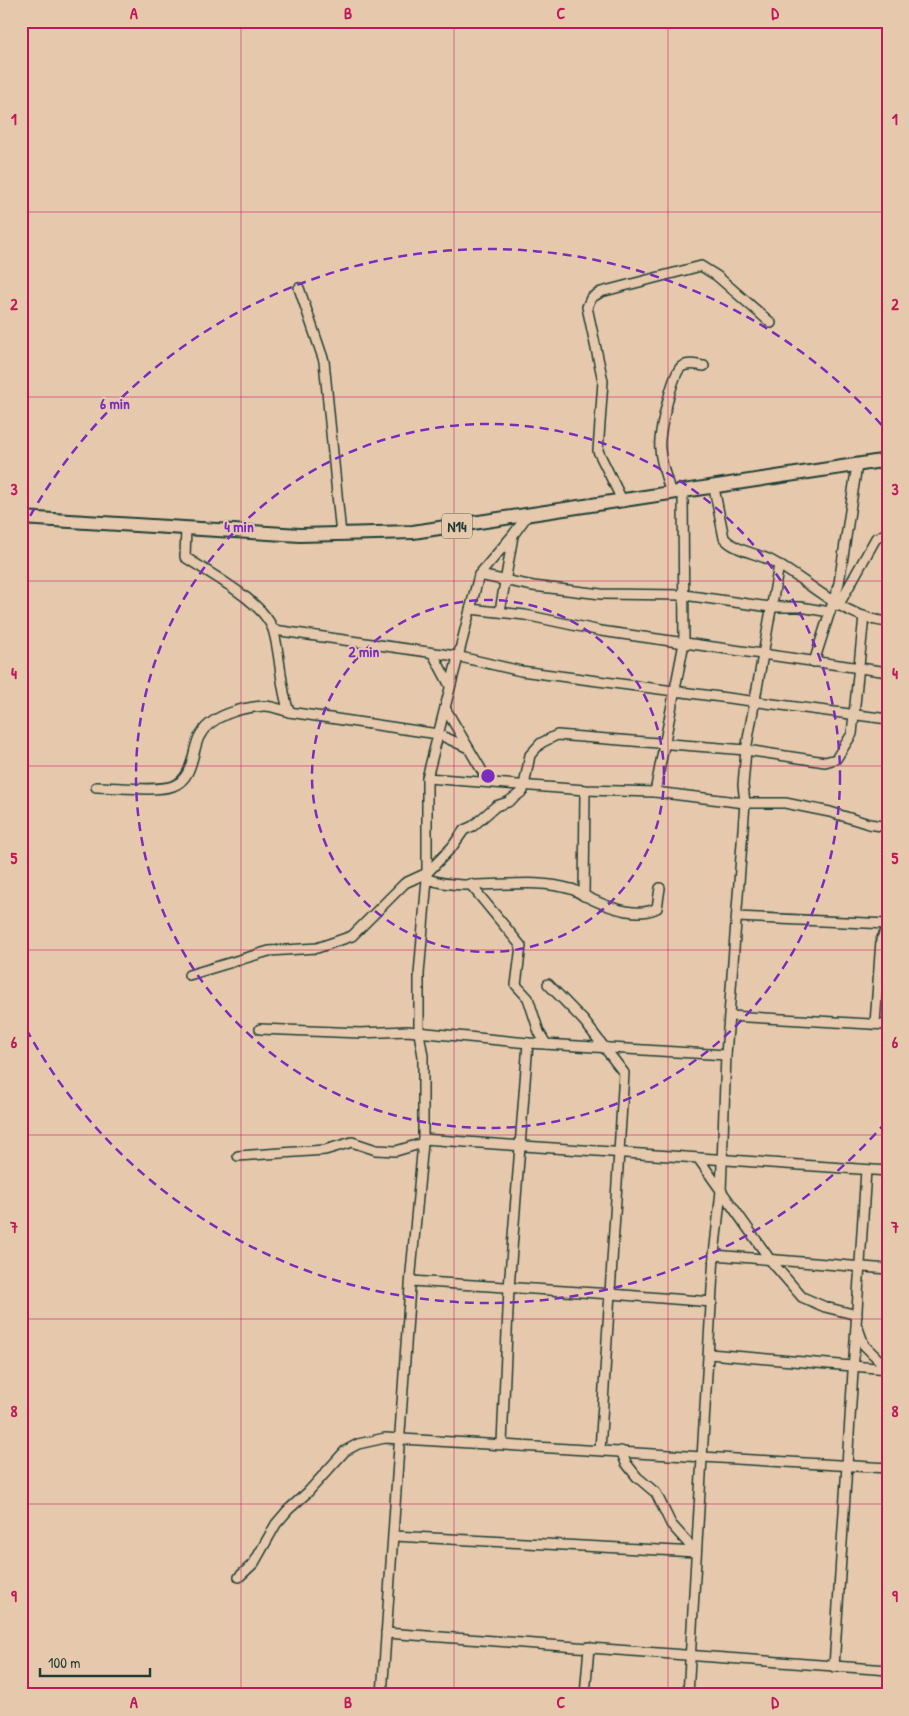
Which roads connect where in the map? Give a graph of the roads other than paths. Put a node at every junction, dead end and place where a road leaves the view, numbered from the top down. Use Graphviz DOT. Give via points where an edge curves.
graph roads {
  1 [pos="299,288"];
  2 [pos="771,323"];
  3 [pos="704,366"];
  4 [pos="888,460"];
  5 [pos="857,465"];
  6 [pos="714,488"];
  7 [pos="678,493"];
  8 [pos="623,502"];
  9 [pos="527,516"];
  10 [pos="21,518"];
  11 [pos="186,528"];
  12 [pos="888,533"];
  13 [pos="341,535"];
  14 [pos="513,535"];
  15 [pos="779,565"];
  16 [pos="479,575"];
  17 [pos="505,581"];
  18 [pos="684,595"];
  19 [pos="770,607"];
  20 [pos="834,607"];
  21 [pos="470,609"];
  22 [pos="500,611"];
  23 [pos="864,616"];
  24 [pos="888,622"];
  25 [pos="274,630"];
  26 [pos="684,643"];
  27 [pos="433,654"];
  28 [pos="763,654"];
  29 [pos="456,656"];
  30 [pos="814,662"];
  31 [pos="858,668"];
  32 [pos="888,672"];
  33 [pos="450,686"];
  34 [pos="675,691"];
  35 [pos="756,701"];
  36 [pos="445,708"];
  37 [pos="289,712"];
  38 [pos="854,715"];
  39 [pos="888,719"];
  40 [pos="438,734"];
  41 [pos="665,742"];
  42 [pos="466,747"];
  43 [pos="746,750"];
  44 [pos="427,778"];
  45 [pos="488,782"];
  46 [pos="526,784"];
  47 [pos="96,787"];
  48 [pos="586,790"];
  49 [pos="655,792"];
  50 [pos="746,803"];
  51 [pos="888,826"];
  52 [pos="427,876"];
  53 [pos="470,884"];
  54 [pos="660,888"];
  55 [pos="584,896"];
  56 [pos="737,916"];
  57 [pos="888,925"];
  58 [pos="189,975"];
  59 [pos="548,984"];
  60 [pos="730,1016"];
  61 [pos="875,1024"];
  62 [pos="888,1025"];
  63 [pos="260,1029"];
  64 [pos="419,1033"];
  65 [pos="528,1043"];
  66 [pos="546,1044"];
  67 [pos="605,1047"];
  68 [pos="726,1055"];
  69 [pos="423,1141"];
  70 [pos="520,1145"];
  71 [pos="619,1153"];
  72 [pos="238,1156"];
  73 [pos="698,1158"];
  74 [pos="721,1159"];
  75 [pos="866,1170"];
  76 [pos="888,1171"];
  77 [pos="721,1191"];
  78 [pos="714,1255"];
  79 [pos="771,1261"];
  80 [pos="859,1268"];
  81 [pos="888,1270"];
  82 [pos="411,1282"];
  83 [pos="509,1288"];
  84 [pos="611,1294"];
  85 [pos="712,1302"];
  86 [pos="856,1318"];
  87 [pos="709,1354"];
  88 [pos="853,1366"];
  89 [pos="888,1369"];
  90 [pos="400,1437"];
  91 [pos="502,1444"];
  92 [pos="600,1450"];
  93 [pos="621,1451"];
  94 [pos="702,1457"];
  95 [pos="846,1465"];
  96 [pos="888,1468"];
  97 [pos="394,1536"];
  98 [pos="696,1552"];
  99 [pos="239,1577"];
  100 [pos="386,1633"];
  101 [pos="589,1647"];
  102 [pos="691,1657"];
  103 [pos="834,1667"];
  104 [pos="888,1670"];
  105 [pos="382,1695"];
  106 [pos="585,1695"];
  107 [pos="688,1695"];
  1 -- 13 [label="street" via="324,361"];
  2 -- 8 [label="street" via="701,266 601,292 592,298 587,308 603,381 598,451"];
  3 -- 7 [label="street" via="689,364 681,367 662,420 659,447 662,466"];
  4 -- 5 [label="main road, N14"];
  5 -- 6 [label="main road, N14"];
  5 -- 20 [label="street"];
  6 -- 7 [label="main road, N14"];
  6 -- 15 [label="street" via="724,538 729,544"];
  7 -- 8 [label="main road, N14"];
  7 -- 18 [label="street"];
  8 -- 9 [label="main road, N14"];
  9 -- 13 [label="main road, N14" via="414,532"];
  9 -- 14 [label="street"];
  10 -- 11 [label="main road, N14"];
  11 -- 13 [label="main road, N14"];
  11 -- 25 [label="street" via="185,557 246,596"];
  12 -- 20 [label="street" via="876,538"];
  14 -- 16 [label="street"];
  14 -- 17 [label="street"];
  15 -- 19 [label="street"];
  15 -- 20 [label="street"];
  16 -- 17 [label="street"];
  16 -- 21 [label="street"];
  17 -- 18 [label="street" via="601,594"];
  17 -- 22 [label="street"];
  18 -- 19 [label="street"];
  18 -- 26 [label="street"];
  19 -- 20 [label="street"];
  19 -- 28 [label="street"];
  20 -- 23 [label="street"];
  20 -- 30 [label="street"];
  21 -- 22 [label="street"];
  21 -- 29 [label="street"];
  22 -- 26 [label="street" via="602,632"];
  23 -- 24 [label="street"];
  23 -- 31 [label="street"];
  25 -- 27 [label="street"];
  25 -- 37 [label="street" via="283,695"];
  26 -- 28 [label="street"];
  26 -- 34 [label="street"];
  27 -- 29 [label="street"];
  27 -- 33 [label="street"];
  28 -- 30 [label="street"];
  28 -- 35 [label="street"];
  29 -- 33 [label="street"];
  29 -- 34 [label="street" via="521,671"];
  30 -- 31 [label="street"];
  31 -- 32 [label="street"];
  31 -- 38 [label="street"];
  33 -- 36 [label="street"];
  34 -- 35 [label="street"];
  34 -- 41 [label="street"];
  35 -- 38 [label="street"];
  35 -- 43 [label="street"];
  36 -- 40 [label="street"];
  36 -- 42 [label="street"];
  37 -- 40 [label="street"];
  37 -- 47 [label="street" via="264,706 230,712 207,725 185,777 175,786"];
  38 -- 39 [label="street"];
  38 -- 43 [label="street" via="852,734 836,759 825,762"];
  40 -- 42 [label="street"];
  40 -- 44 [label="street"];
  41 -- 43 [label="street"];
  41 -- 46 [label="street" via="557,735 541,743 530,755"];
  41 -- 49 [label="street"];
  42 -- 45 [label="street"];
  43 -- 50 [label="street" via="743,785"];
  44 -- 45 [label="street"];
  44 -- 52 [label="street"];
  45 -- 46 [label="street"];
  46 -- 48 [label="street"];
  46 -- 52 [label="street" via="523,791 464,830"];
  48 -- 49 [label="street"];
  48 -- 55 [label="street"];
  49 -- 50 [label="street"];
  50 -- 51 [label="street" via="785,803"];
  50 -- 56 [label="street"];
  52 -- 53 [label="street" via="436,882"];
  52 -- 58 [label="street" via="405,884 352,936 317,948 270,951"];
  52 -- 64 [label="street" via="420,949"];
  53 -- 55 [label="street" via="547,884 573,889"];
  53 -- 66 [label="street" via="521,946 516,985 528,998"];
  54 -- 55 [label="street" via="657,908 648,913 634,913"];
  56 -- 57 [label="street"];
  56 -- 60 [label="street"];
  57 -- 61 [label="street" via="881,940"];
  59 -- 67 [label="street"];
  60 -- 61 [label="street"];
  60 -- 68 [label="street"];
  61 -- 62 [label="street"];
  63 -- 64 [label="street"];
  64 -- 65 [label="street"];
  64 -- 69 [label="street" via="424,1056"];
  65 -- 66 [label="street"];
  65 -- 70 [label="street"];
  66 -- 67 [label="street"];
  67 -- 68 [label="street"];
  67 -- 71 [label="street" via="624,1073"];
  68 -- 74 [label="street"];
  69 -- 70 [label="street"];
  69 -- 72 [label="street" via="396,1151 376,1150 352,1142 325,1150"];
  69 -- 82 [label="street"];
  70 -- 71 [label="street"];
  70 -- 83 [label="street"];
  71 -- 73 [label="street"];
  71 -- 84 [label="street"];
  73 -- 74 [label="street"];
  73 -- 77 [label="street"];
  74 -- 75 [label="street"];
  74 -- 77 [label="street"];
  75 -- 76 [label="street"];
  75 -- 80 [label="street"];
  77 -- 78 [label="street"];
  77 -- 79 [label="street"];
  78 -- 79 [label="street"];
  78 -- 85 [label="street"];
  79 -- 80 [label="street"];
  79 -- 86 [label="street" via="802,1297"];
  80 -- 81 [label="street"];
  80 -- 86 [label="street"];
  82 -- 83 [label="street"];
  82 -- 90 [label="street"];
  83 -- 84 [label="street"];
  83 -- 91 [label="street"];
  84 -- 85 [label="street"];
  84 -- 92 [label="street"];
  85 -- 87 [label="street"];
  86 -- 88 [label="street"];
  86 -- 89 [label="street" via="864,1345"];
  87 -- 88 [label="street"];
  87 -- 94 [label="street"];
  88 -- 89 [label="street"];
  88 -- 95 [label="street"];
  90 -- 91 [label="street"];
  90 -- 97 [label="street"];
  90 -- 99 [label="street" via="372,1440 345,1451 276,1524 254,1563"];
  91 -- 92 [label="street"];
  92 -- 93 [label="street"];
  93 -- 94 [label="street"];
  93 -- 98 [label="street" via="637,1477 656,1493 671,1524"];
  94 -- 95 [label="street"];
  94 -- 98 [label="street"];
  95 -- 96 [label="street"];
  95 -- 103 [label="street"];
  97 -- 98 [label="street"];
  97 -- 100 [label="street"];
  98 -- 102 [label="street"];
  100 -- 101 [label="street"];
  100 -- 105 [label="street"];
  101 -- 102 [label="street"];
  101 -- 106 [label="street"];
  102 -- 103 [label="street"];
  102 -- 107 [label="street"];
  103 -- 104 [label="street"];
}
